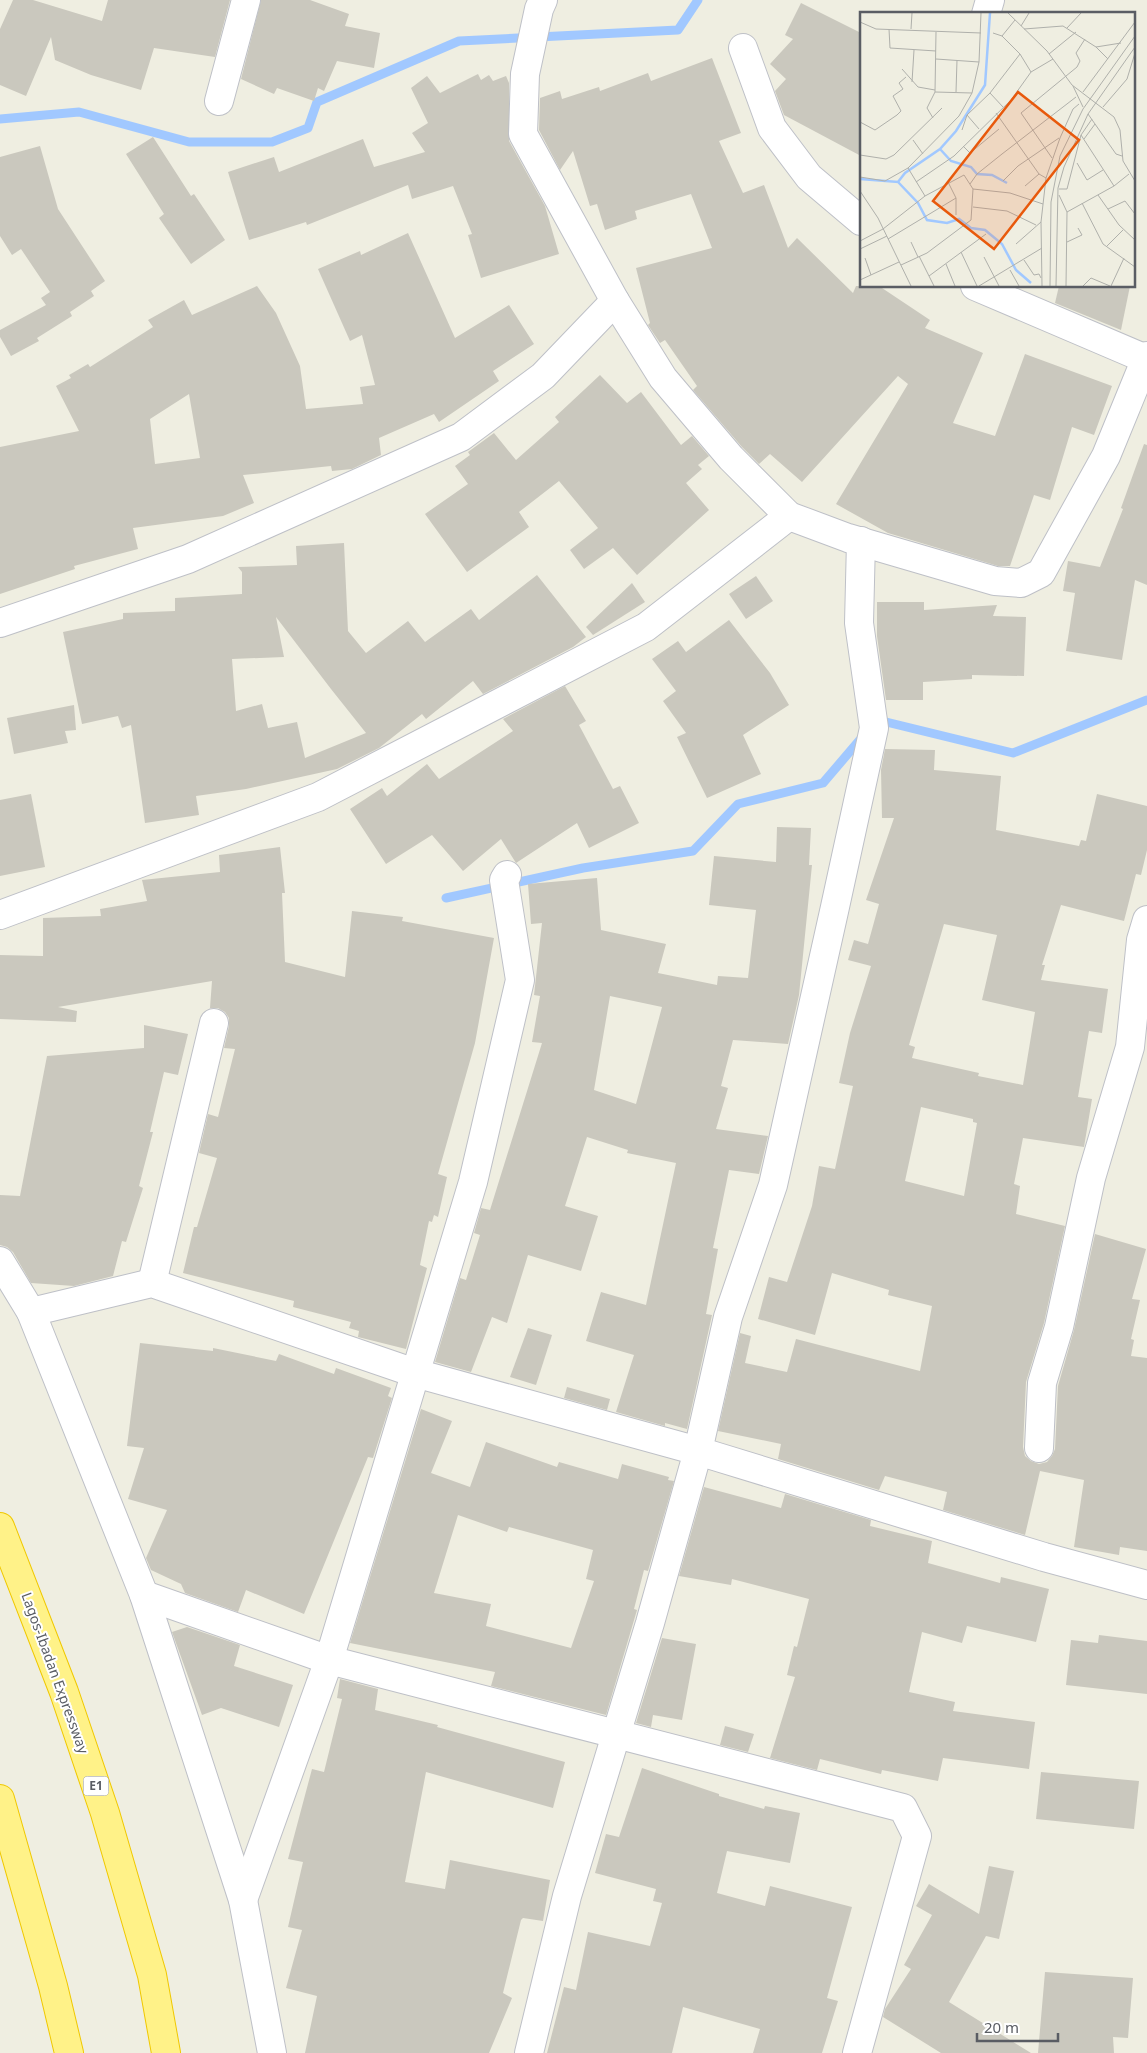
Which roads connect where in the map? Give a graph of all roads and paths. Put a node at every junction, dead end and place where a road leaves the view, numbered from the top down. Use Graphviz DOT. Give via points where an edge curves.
graph roads {
  1 [pos="246,0"];
  2 [pos="541,5"];
  3 [pos="743,48"];
  4 [pos="219,102"];
  5 [pos="860,220"];
  6 [pos="980,288"];
  7 [pos="615,301"];
  8 [pos="1146,357"];
  9 [pos="789,516"];
  10 [pos="861,541"];
  11 [pos="0,624"];
  12 [pos="507,875"];
  13 [pos="0,915"];
  14 [pos="1147,920"];
  15 [pos="214,1023"];
  16 [pos="0,1261"];
  17 [pos="152,1283"];
  18 [pos="31,1312"];
  19 [pos="415,1374"];
  20 [pos="1039,1448"];
  21 [pos="698,1451"];
  22 [pos="0,1527"];
  23 [pos="1147,1585"];
  24 [pos="144,1595"];
  25 [pos="329,1660"];
  26 [pos="616,1734"];
  27 [pos="0,1799"];
  28 [pos="243,1900"];
  29 [pos="69,2053"];
  30 [pos="166,2053"];
  31 [pos="272,2053"];
  32 [pos="529,2053"];
  33 [pos="857,2053"];
  1 -- 4 [label="street"];
  2 -- 7 [label="street" via="525,74 523,134"];
  3 -- 5 [label="street" via="772,128 809,177"];
  6 -- 8 [label="street"];
  7 -- 9 [label="street" via="663,378 731,458"];
  7 -- 11 [label="street" via="543,376 460,437 188,559"];
  8 -- 10 [label="street" via="1106,456 1041,573 1021,583 996,581"];
  9 -- 10 [label="street"];
  9 -- 13 [label="street" via="646,627 318,797"];
  10 -- 21 [label="street" via="859,623 874,728 773,1185 728,1317"];
  12 -- 19 [label="street" via="504,880 520,980 473,1182"];
  14 -- 20 [label="street" via="1141,940 1130,1047 1091,1178 1059,1327 1042,1383"];
  15 -- 17 [label="street"];
  16 -- 18 [label="street"];
  17 -- 18 [label="street"];
  17 -- 19 [label="street"];
  18 -- 24 [label="street"];
  19 -- 21 [label="street"];
  19 -- 25 [label="street"];
  21 -- 23 [label="street" via="1044,1557"];
  21 -- 26 [label="street"];
  22 -- 30 [label="highway, Lagos-Ibadan Expressway / E1" via="64,1692 105,1813 152,1975"];
  24 -- 25 [label="street"];
  24 -- 28 [label="street"];
  25 -- 26 [label="street"];
  25 -- 28 [label="street"];
  26 -- 32 [label="street" via="566,1896"];
  26 -- 33 [label="street" via="903,1808 917,1836"];
  27 -- 29 [label="highway"];
  28 -- 31 [label="street"];
}
